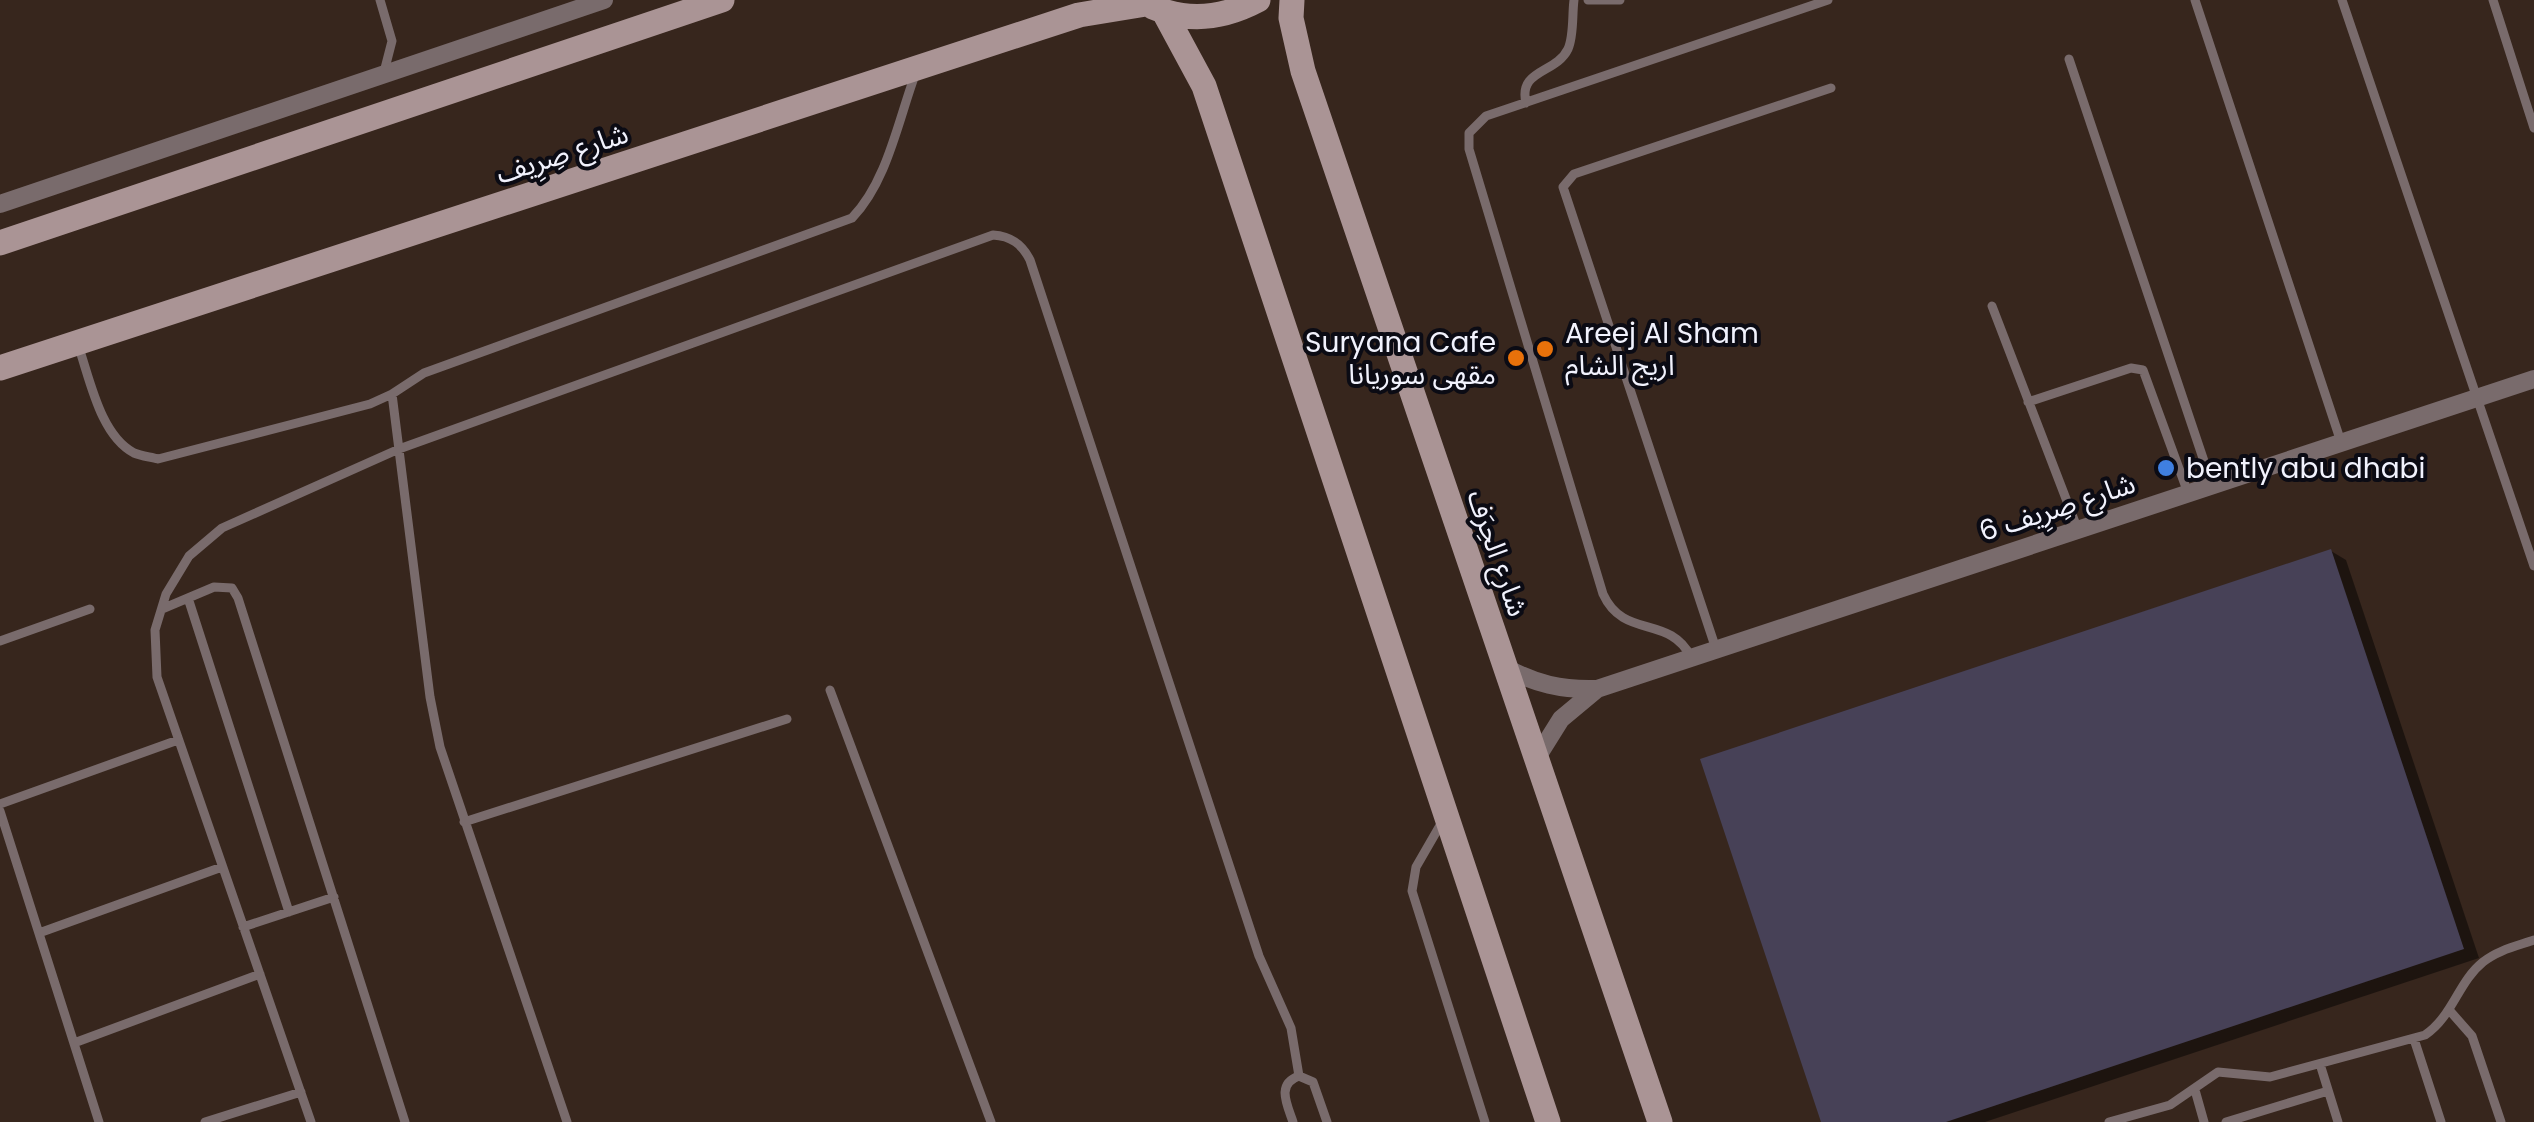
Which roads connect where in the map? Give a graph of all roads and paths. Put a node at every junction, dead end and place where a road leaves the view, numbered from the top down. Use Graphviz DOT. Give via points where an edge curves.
graph roads {
  1 [pos="380,0"];
  2 [pos="604,0"];
  3 [pos="722,0"];
  4 [pos="1258,0"];
  5 [pos="1292,0"];
  6 [pos="1574,0"];
  7 [pos="1588,0"];
  8 [pos="1620,0"];
  9 [pos="1828,0"];
  10 [pos="2195,0"];
  11 [pos="2342,0"];
  12 [pos="2493,0"];
  13 [pos="1150,5"];
  14 [pos="2069,59"];
  15 [pos="918,68"];
  16 [pos="384,74"];
  17 [pos="1831,88"];
  18 [pos="1526,103"];
  19 [pos="2534,128"];
  20 [pos="0,204"];
  21 [pos="0,242"];
  22 [pos="1992,306"];
  23 [pos="76,343"];
  24 [pos="0,368"];
  25 [pos="2534,379"];
  26 [pos="392,394"];
  27 [pos="2476,398"];
  28 [pos="2028,402"];
  29 [pos="2341,442"];
  30 [pos="399,448"];
  31 [pos="2212,485"];
  32 [pos="2188,493"];
  33 [pos="2078,530"];
  34 [pos="2534,566"];
  35 [pos="188,598"];
  36 [pos="90,609"];
  37 [pos="162,609"];
  38 [pos="0,641"];
  39 [pos="1716,649"];
  40 [pos="1691,658"];
  41 [pos="1505,668"];
  42 [pos="1597,688"];
  43 [pos="830,690"];
  44 [pos="786,719"];
  45 [pos="178,740"];
  46 [pos="1536,759"];
  47 [pos="0,808"];
  48 [pos="1447,816"];
  49 [pos="464,822"];
  50 [pos="222,868"];
  51 [pos="334,897"];
  52 [pos="289,912"];
  53 [pos="244,927"];
  54 [pos="39,934"];
  55 [pos="2534,940"];
  56 [pos="260,974"];
  57 [pos="2450,1011"];
  58 [pos="2414,1039"];
  59 [pos="74,1043"];
  60 [pos="2320,1064"];
  61 [pos="1300,1076"];
  62 [pos="2195,1090"];
  63 [pos="2328,1091"];
  64 [pos="301,1092"];
  65 [pos="2113,1121"];
  66 [pos="99,1122"];
  67 [pos="205,1122"];
  68 [pos="311,1122"];
  69 [pos="406,1122"];
  70 [pos="567,1122"];
  71 [pos="991,1122"];
  72 [pos="1293,1122"];
  73 [pos="1327,1122"];
  74 [pos="1485,1122"];
  75 [pos="1548,1122"];
  76 [pos="1660,1122"];
  77 [pos="2204,1122"];
  78 [pos="2226,1122"];
  79 [pos="2338,1122"];
  80 [pos="2440,1122"];
  81 [pos="2501,1122"];
  1 -- 16 [label="lane" via="392,41"];
  2 -- 16 [label="street"];
  3 -- 21 [label="street"];
  4 -- 13 [label="street, شارع صِرِيف" via="1200,18"];
  5 -- 41 [label="street, شارع الحِرَف" via="1303,72"];
  6 -- 18 [label="lane" via="1568,48 1530,78"];
  7 -- 8 [label="lane"];
  9 -- 18 [label="lane"];
  10 -- 29 [label="lane"];
  11 -- 27 [label="lane"];
  12 -- 19 [label="lane"];
  13 -- 15 [label="street, شارع صِرِيف" via="1079,15"];
  13 -- 48 [label="street" via="1204,86"];
  14 -- 31 [label="lane"];
  15 -- 23 [label="street, شارع صِرِيف"];
  15 -- 26 [label="lane" via="876,182 852,218 424,373"];
  16 -- 20 [label="street"];
  17 -- 39 [label="lane" via="1574,174 1562,187"];
  18 -- 40 [label="lane" via="1473,126 1468,141 1475,167 1603,594 1622,619 1671,634"];
  22 -- 28 [label="lane"];
  23 -- 24 [label="street, شارع صِرِيف"];
  23 -- 26 [label="lane" via="116,440 158,459"];
  25 -- 27 [label="street, شارع صِرِيف 6"];
  26 -- 30 [label="lane"];
  27 -- 29 [label="street, شارع صِرِيف 6"];
  27 -- 34 [label="lane"];
  28 -- 32 [label="lane" via="2139,368 2148,376"];
  28 -- 33 [label="lane"];
  29 -- 31 [label="street, شارع صِرِيف 6"];
  30 -- 37 [label="lane" via="222,528 188,556"];
  30 -- 49 [label="lane" via="430,697"];
  30 -- 61 [label="lane" via="984,237 1003,235 1020,244 1259,956 1291,1028"];
  31 -- 32 [label="street, شارع صِرِيف 6"];
  32 -- 33 [label="street, شارع صِرِيف 6"];
  33 -- 39 [label="street, شارع صِرِيف 6"];
  35 -- 37 [label="lane"];
  35 -- 51 [label="lane" via="220,585 236,593"];
  35 -- 52 [label="lane"];
  36 -- 38 [label="lane"];
  37 -- 45 [label="lane" via="154,662"];
  39 -- 40 [label="street, شارع صِرِيف 6"];
  40 -- 42 [label="street, شارع صِرِيف 6"];
  41 -- 42 [label="street, شارع صِرِيف 6" via="1558,688"];
  41 -- 46 [label="street, شارع الحِرَف"];
  42 -- 46 [label="street, شارع صِرِيف 6" via="1561,719"];
  43 -- 71 [label="lane"];
  44 -- 49 [label="lane"];
  45 -- 47 [label="lane"];
  45 -- 50 [label="lane"];
  46 -- 76 [label="street, شارع الحِرَف"];
  47 -- 54 [label="lane"];
  48 -- 74 [label="lane" via="1416,867 1412,892"];
  48 -- 75 [label="street"];
  49 -- 70 [label="lane"];
  50 -- 53 [label="lane"];
  50 -- 54 [label="lane"];
  51 -- 52 [label="lane"];
  51 -- 69 [label="lane"];
  52 -- 53 [label="lane"];
  53 -- 56 [label="lane"];
  54 -- 59 [label="lane"];
  55 -- 57 [label="lane" via="2483,962"];
  56 -- 59 [label="lane"];
  56 -- 64 [label="lane"];
  57 -- 58 [label="lane"];
  57 -- 81 [label="lane" via="2472,1036"];
  58 -- 60 [label="lane"];
  58 -- 80 [label="lane"];
  59 -- 66 [label="lane"];
  60 -- 62 [label="lane" via="2270,1077 2218,1072"];
  60 -- 63 [label="lane"];
  61 -- 72 [label="lane" via="1284,1090"];
  61 -- 73 [label="lane" via="1312,1082"];
  62 -- 65 [label="lane" via="2170,1105"];
  62 -- 77 [label="lane"];
  63 -- 78 [label="lane"];
  63 -- 79 [label="lane"];
  64 -- 67 [label="lane"];
  64 -- 68 [label="lane"];
}
